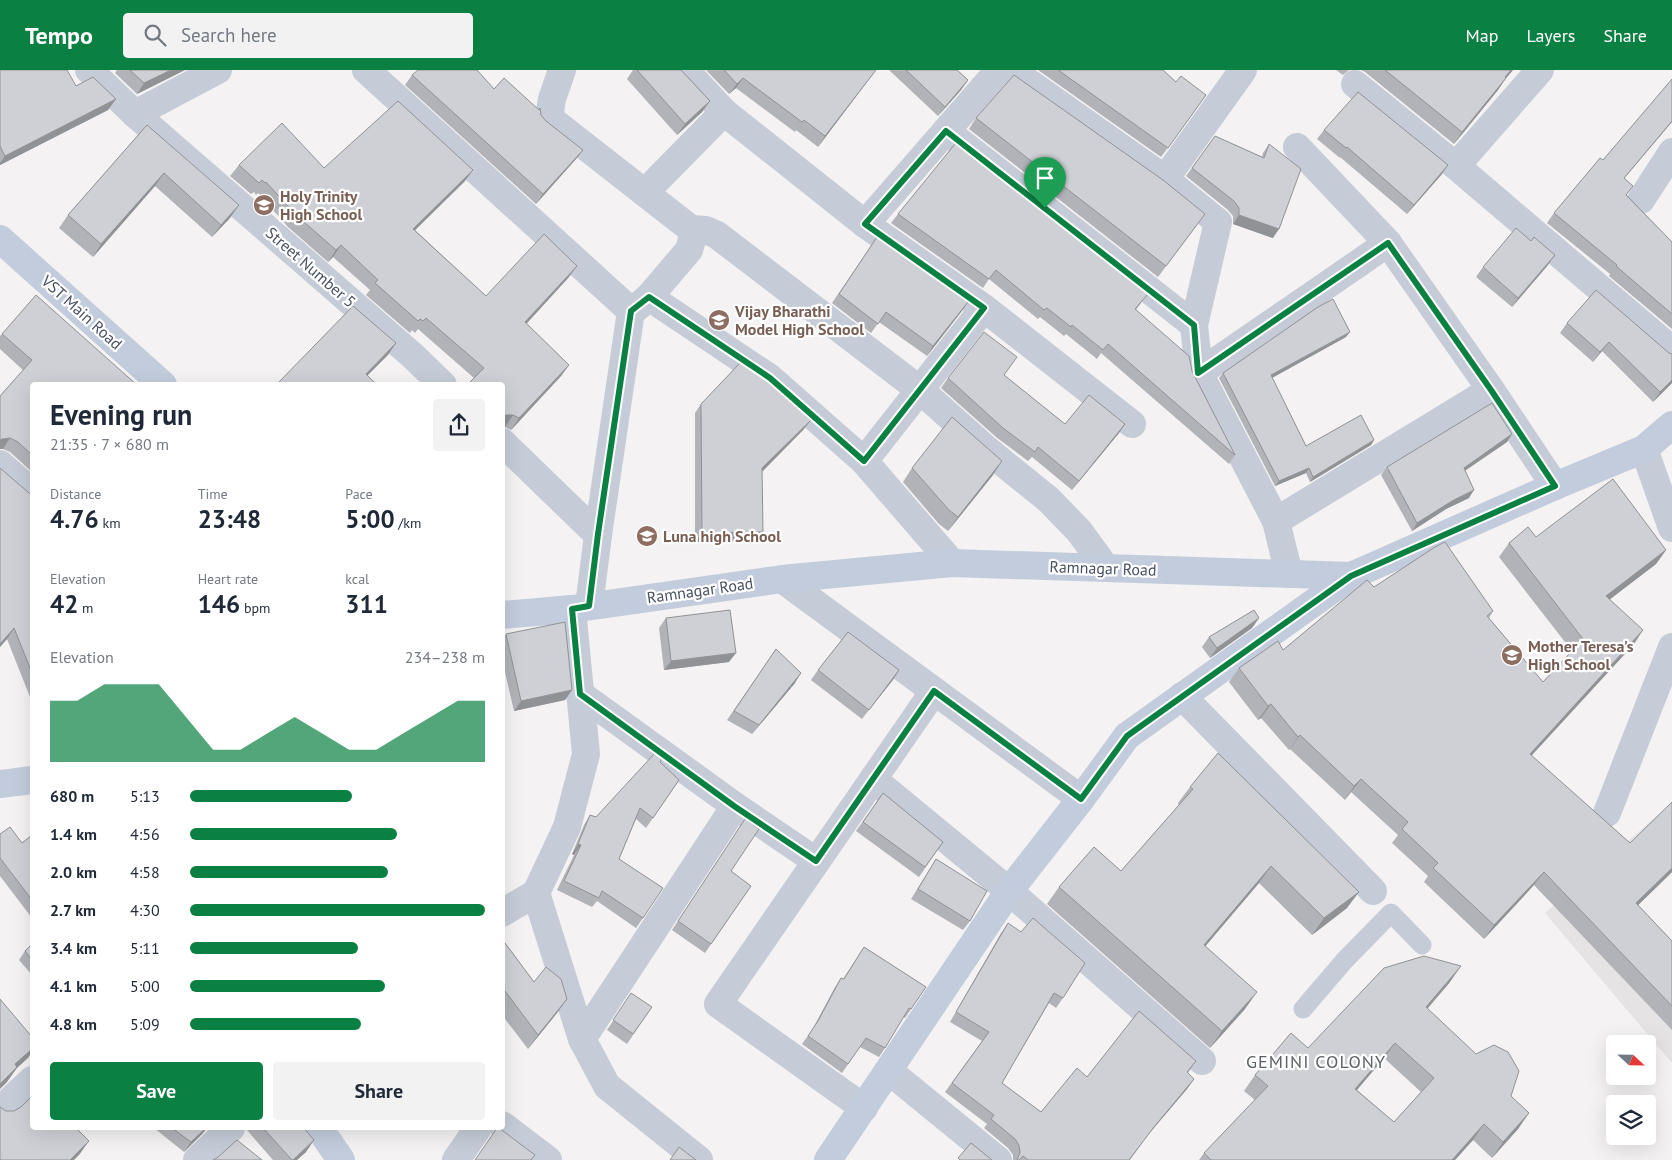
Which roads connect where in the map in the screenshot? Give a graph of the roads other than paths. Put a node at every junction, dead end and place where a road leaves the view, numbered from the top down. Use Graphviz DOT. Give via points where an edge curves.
graph roads {
  1 [pos="89,70"];
  2 [pos="218,70"];
  3 [pos="366,70"];
  4 [pos="562,70"];
  5 [pos="685,70"];
  6 [pos="999,70"];
  7 [pos="1011,70"];
  8 [pos="1243,70"];
  9 [pos="1540,70"];
  10 [pos="1354,84"];
  11 [pos="724,112"];
  12 [pos="135,114"];
  13 [pos="946,131"];
  14 [pos="1297,147"];
  15 [pos="1672,152"];
  16 [pos="1456,166"];
  17 [pos="1165,179"];
  18 [pos="646,194"];
  19 [pos="1641,200"];
  20 [pos="865,224"];
  21 [pos="691,229"];
  22 [pos="0,239"];
  23 [pos="1388,243"];
  24 [pos="640,304"];
  25 [pos="984,308"];
  26 [pos="1194,325"];
  27 [pos="1672,350"];
  28 [pos="1198,373"];
  29 [pos="161,382"];
  30 [pos="440,382"];
  31 [pos="920,390"];
  32 [pos="1491,390"];
  33 [pos="1132,424"];
  34 [pos="1672,425"];
  35 [pos="505,445"];
  36 [pos="1644,449"];
  37 [pos="864,461"];
  38 [pos="0,464"];
  39 [pos="1555,486"];
  40 [pos="30,490"];
  41 [pos="1276,521"];
  42 [pos="1672,528"];
  43 [pos="598,534"];
  44 [pos="952,563"];
  45 [pos="1106,568"];
  46 [pos="1289,574"];
  47 [pos="1351,576"];
  48 [pos="782,579"];
  49 [pos="580,608"];
  50 [pos="505,615"];
  51 [pos="1672,647"];
  52 [pos="934,691"];
  53 [pos="580,694"];
  54 [pos="1182,696"];
  55 [pos="30,780"];
  56 [pos="873,780"];
  57 [pos="0,784"];
  58 [pos="1081,799"];
  59 [pos="734,806"];
  60 [pos="1607,813"];
  61 [pos="816,861"];
  62 [pos="1009,891"];
  63 [pos="1373,892"];
  64 [pos="536,893"];
  65 [pos="505,911"];
  66 [pos="1391,913"];
  67 [pos="1422,945"];
  68 [pos="1303,1009"];
  69 [pos="582,1039"];
  70 [pos="1202,1061"];
  71 [pos="889,1071"];
  72 [pos="30,1082"];
  73 [pos="864,1108"];
  74 [pos="0,1110"];
  75 [pos="505,1127"];
  76 [pos="229,1130"];
  77 [pos="320,1130"];
  78 [pos="477,1130"];
  79 [pos="197,1160"];
  80 [pos="341,1160"];
  81 [pos="456,1160"];
  82 [pos="548,1160"];
  83 [pos="699,1160"];
  84 [pos="828,1160"];
  85 [pos="998,1160"];
  1 -- 12 [label="street, Street Number 5"];
  2 -- 12 [label="street"];
  3 -- 24 [label="street"];
  4 -- 18 [label="street" via="549,118"];
  5 -- 11 [label="street"];
  6 -- 13 [label="street"];
  7 -- 17 [label="street"];
  8 -- 17 [label="street"];
  9 -- 16 [label="street"];
  10 -- 16 [label="street"];
  11 -- 18 [label="street"];
  11 -- 20 [label="street"];
  12 -- 30 [label="street, Street Number 5"];
  13 -- 20 [label="street"];
  13 -- 26 [label="street"];
  14 -- 23 [label="street"];
  15 -- 19 [label="street"];
  16 -- 27 [label="street"];
  17 -- 26 [label="street" via="1218,222"];
  18 -- 21 [label="street"];
  20 -- 25 [label="street"];
  21 -- 24 [label="street" via="689,250"];
  21 -- 31 [label="street" via="717,235"];
  22 -- 29 [label="main road, VST Main Road"];
  23 -- 28 [label="street"];
  23 -- 32 [label="street"];
  24 -- 37 [label="street" via="770,378"];
  24 -- 43 [label="street"];
  25 -- 31 [label="street"];
  25 -- 33 [label="street"];
  26 -- 28 [label="street"];
  28 -- 41 [label="street"];
  31 -- 37 [label="street"];
  31 -- 45 [label="street" via="1049,500 1079,531"];
  32 -- 39 [label="street"];
  32 -- 41 [label="street"];
  34 -- 36 [label="main road, Ramnagar Road"];
  35 -- 43 [label="street"];
  36 -- 39 [label="main road, Ramnagar Road"];
  36 -- 42 [label="street"];
  37 -- 44 [label="street"];
  38 -- 40 [label="street"];
  39 -- 47 [label="main road, Ramnagar Road"];
  41 -- 46 [label="street"];
  43 -- 49 [label="street"];
  44 -- 45 [label="main road, Ramnagar Road"];
  44 -- 48 [label="main road, Ramnagar Road"];
  45 -- 46 [label="main road, Ramnagar Road"];
  46 -- 47 [label="main road, Ramnagar Road"];
  47 -- 54 [label="main road"];
  48 -- 49 [label="main road, Ramnagar Road"];
  48 -- 52 [label="street"];
  49 -- 50 [label="main road, Ramnagar Road"];
  49 -- 53 [label="street"];
  51 -- 60 [label="street"];
  52 -- 56 [label="street"];
  52 -- 58 [label="street"];
  53 -- 59 [label="street"];
  53 -- 64 [label="street" via="586,754 566,827"];
  54 -- 58 [label="main road" via="1127,736"];
  54 -- 63 [label="street"];
  55 -- 57 [label="main road"];
  56 -- 61 [label="street"];
  56 -- 62 [label="street"];
  58 -- 62 [label="main road"];
  59 -- 61 [label="street"];
  59 -- 69 [label="street"];
  61 -- 73 [label="street" via="718,1004"];
  62 -- 70 [label="street"];
  62 -- 71 [label="main road"];
  63 -- 66 [label="lane"];
  64 -- 65 [label="street"];
  64 -- 69 [label="street"];
  66 -- 67 [label="lane"];
  66 -- 68 [label="lane"];
  69 -- 83 [label="street" via="607,1086"];
  71 -- 73 [label="main road"];
  71 -- 85 [label="street"];
  72 -- 74 [label="street"];
  73 -- 84 [label="main road"];
  75 -- 82 [label="street"];
  76 -- 79 [label="street"];
  77 -- 80 [label="main road"];
  78 -- 81 [label="street"];
}
